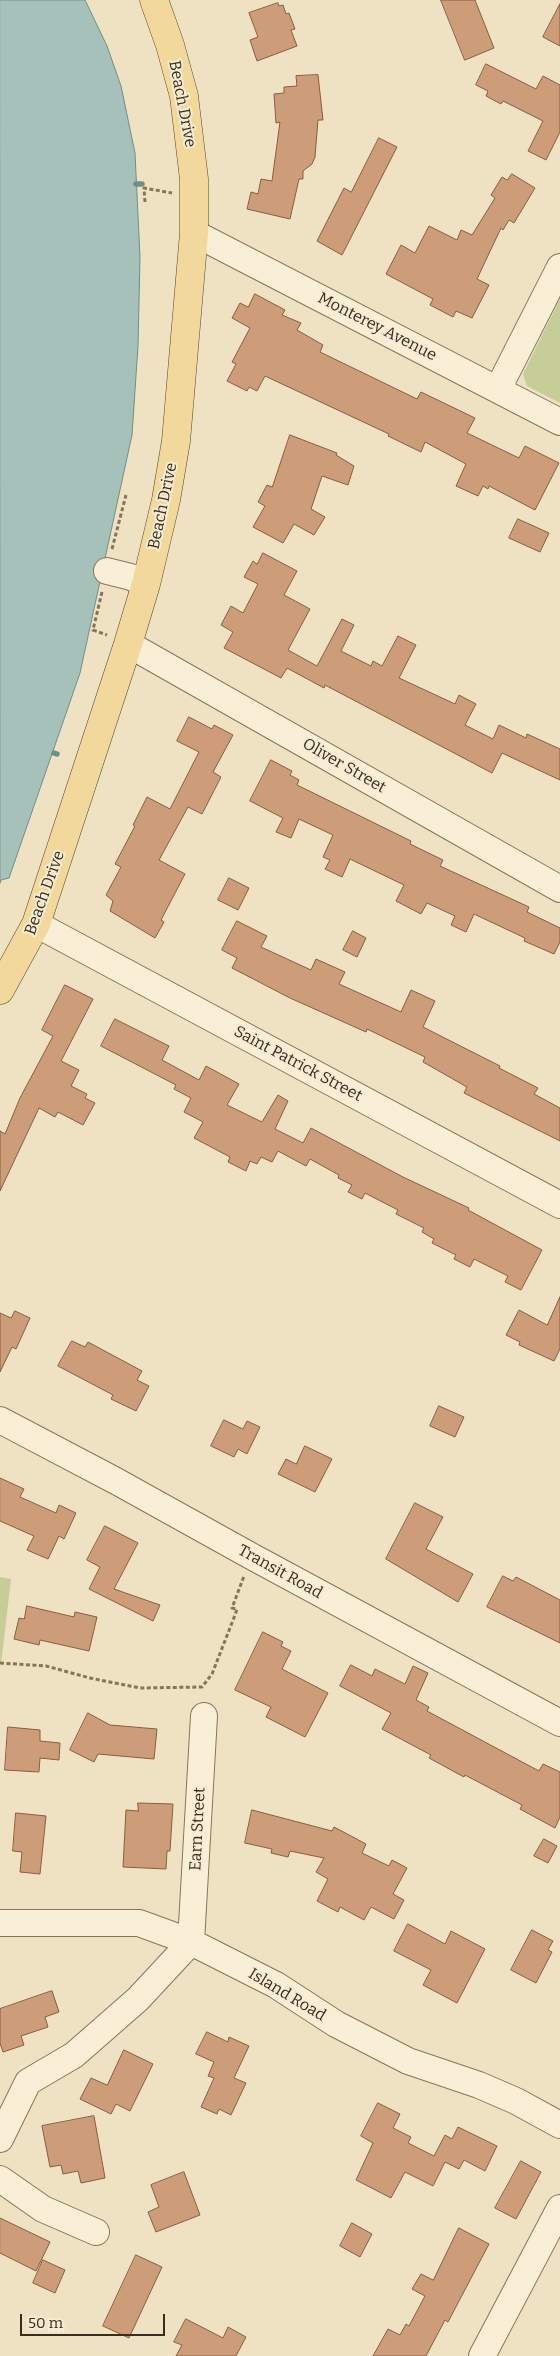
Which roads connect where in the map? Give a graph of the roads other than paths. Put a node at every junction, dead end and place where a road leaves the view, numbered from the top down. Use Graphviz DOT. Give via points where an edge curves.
graph roads {
  1 [pos="154,0"];
  2 [pos="194,233"];
  3 [pos="560,267"];
  4 [pos="498,389"];
  5 [pos="560,422"];
  6 [pos="107,571"];
  7 [pos="146,584"];
  8 [pos="128,644"];
  9 [pos="560,889"];
  10 [pos="36,924"];
  11 [pos="0,990"];
  12 [pos="560,1205"];
  13 [pos="0,1420"];
  14 [pos="204,1716"];
  15 [pos="560,1723"];
  16 [pos="0,1923"];
  17 [pos="191,1942"];
  18 [pos="560,2125"];
  19 [pos="0,2139"];
  20 [pos="0,2179"];
  21 [pos="560,2208"];
  22 [pos="96,2232"];
  23 [pos="482,2356"];
  1 -- 2 [label="main road, Beach Drive" via="184,96 192,155"];
  2 -- 4 [label="street, Monterey Avenue"];
  2 -- 7 [label="main road, Beach Drive" via="176,441"];
  3 -- 4 [label="street"];
  4 -- 5 [label="street, Monterey Avenue"];
  6 -- 7 [label="street"];
  7 -- 8 [label="main road, Beach Drive"];
  8 -- 9 [label="street, Oliver Street"];
  8 -- 10 [label="main road, Beach Drive"];
  10 -- 11 [label="main road, Beach Drive"];
  10 -- 12 [label="street, Saint Patrick Street"];
  13 -- 15 [label="street, Transit Road"];
  14 -- 17 [label="street, Earn Street"];
  16 -- 17 [label="street, Island Road" via="139,1923"];
  17 -- 18 [label="street, Island Road" via="276,1984 336,2024 408,2061 479,2084"];
  17 -- 19 [label="street" via="138,1999 88,2043 28,2082"];
  20 -- 22 [label="street" via="43,2209"];
  21 -- 23 [label="street"];
}
